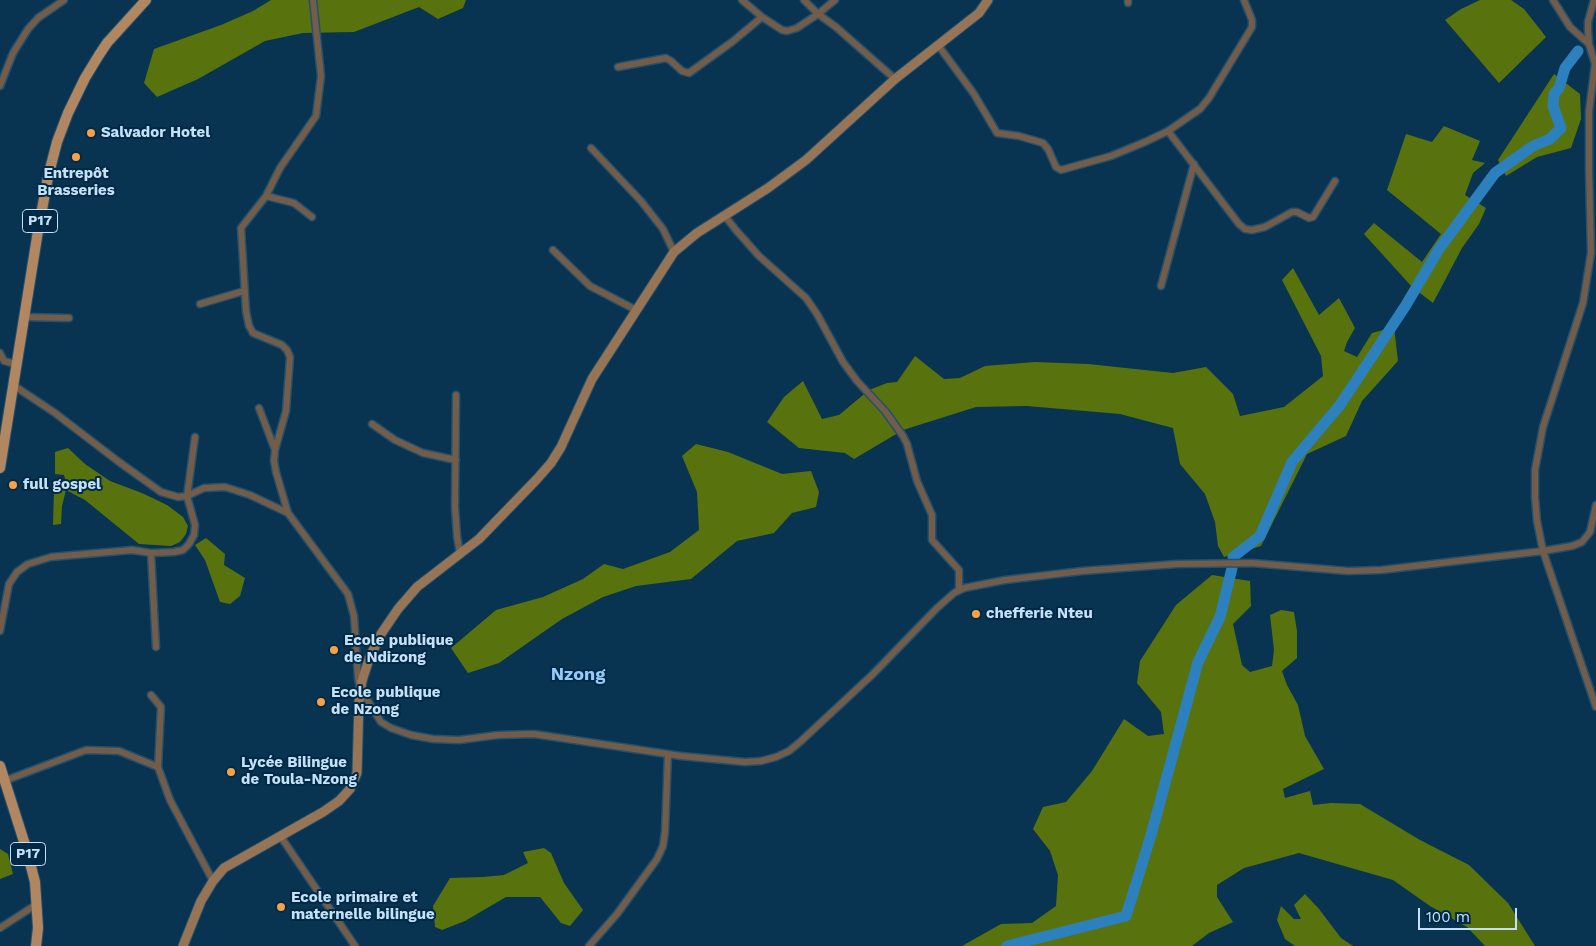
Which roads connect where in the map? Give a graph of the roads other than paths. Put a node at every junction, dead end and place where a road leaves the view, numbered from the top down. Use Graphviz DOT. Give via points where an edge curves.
graph roads {
  1 [pos="64,0"];
  2 [pos="146,0"];
  3 [pos="313,0"];
  4 [pos="742,0"];
  5 [pos="804,0"];
  6 [pos="836,0"];
  7 [pos="988,0"];
  8 [pos="1244,0"];
  9 [pos="1554,0"];
  10 [pos="1594,0"];
  11 [pos="818,14"];
  12 [pos="762,17"];
  13 [pos="1589,44"];
  14 [pos="938,45"];
  15 [pos="618,67"];
  16 [pos="895,79"];
  17 [pos="1595,82"];
  18 [pos="0,86"];
  19 [pos="1168,131"];
  20 [pos="591,148"];
  21 [pos="1194,164"];
  22 [pos="1335,181"];
  23 [pos="266,196"];
  24 [pos="726,216"];
  25 [pos="312,217"];
  26 [pos="553,250"];
  27 [pos="674,252"];
  28 [pos="1161,286"];
  29 [pos="244,291"];
  30 [pos="200,304"];
  31 [pos="636,310"];
  32 [pos="24,317"];
  33 [pos="69,318"];
  34 [pos="0,353"];
  35 [pos="16,364"];
  36 [pos="13,386"];
  37 [pos="456,395"];
  38 [pos="259,408"];
  39 [pos="372,424"];
  40 [pos="195,437"];
  41 [pos="275,450"];
  42 [pos="456,460"];
  43 [pos="0,468"];
  44 [pos="187,496"];
  45 [pos="1596,506"];
  46 [pos="288,513"];
  47 [pos="1543,551"];
  48 [pos="151,553"];
  49 [pos="460,554"];
  50 [pos="959,590"];
  51 [pos="0,631"];
  52 [pos="156,648"];
  53 [pos="360,688"];
  54 [pos="151,695"];
  55 [pos="1596,707"];
  56 [pos="668,754"];
  57 [pos="0,766"];
  58 [pos="158,767"];
  59 [pos="4,781"];
  60 [pos="281,837"];
  61 [pos="212,881"];
  62 [pos="37,904"];
  63 [pos="1,926"];
  64 [pos="36,946"];
  65 [pos="183,946"];
  66 [pos="354,946"];
  67 [pos="589,946"];
  1 -- 18 [label="street" via="28,29 13,53"];
  2 -- 32 [label="main road, P17" via="99,55 68,113 48,177"];
  3 -- 23 [label="street" via="321,76 316,116 280,168"];
  4 -- 12 [label="street"];
  5 -- 11 [label="street"];
  6 -- 11 [label="street"];
  7 -- 14 [label="street" via="979,13"];
  8 -- 19 [label="street" via="1252,20 1248,36 1200,109"];
  9 -- 13 [label="street" via="1570,27"];
  10 -- 13 [label="street" via="1588,22"];
  11 -- 12 [label="street" via="788,31"];
  11 -- 16 [label="street"];
  12 -- 15 [label="street" via="689,73 666,58"];
  13 -- 17 [label="street" via="1595,64"];
  14 -- 16 [label="street"];
  14 -- 19 [label="street" via="974,94 997,133 1043,143 1058,170 1111,156"];
  16 -- 24 [label="street" via="806,160"];
  17 -- 47 [label="street" via="1589,111 1591,253 1588,276 1583,303 1543,427 1535,470 1537,521"];
  19 -- 21 [label="street"];
  20 -- 27 [label="street" via="657,222"];
  21 -- 22 [label="street" via="1239,224 1252,230 1265,227 1292,212 1312,217"];
  21 -- 28 [label="street"];
  23 -- 25 [label="street" via="294,202"];
  23 -- 29 [label="street" via="241,228"];
  24 -- 27 [label="street" via="697,233"];
  24 -- 50 [label="street" via="759,256 806,298 843,362 903,436 916,481 932,515 932,540 960,570"];
  26 -- 31 [label="street" via="590,286"];
  27 -- 31 [label="street"];
  29 -- 30 [label="street"];
  29 -- 41 [label="street" via="253,333 282,345 290,357 286,411"];
  31 -- 49 [label="street" via="592,379 551,464 490,528"];
  32 -- 33 [label="street"];
  32 -- 35 [label="main road, P17"];
  34 -- 35 [label="street" via="4,361"];
  35 -- 36 [label="main road, P17"];
  36 -- 43 [label="main road, P17"];
  36 -- 44 [label="street" via="55,413 161,492"];
  37 -- 42 [label="street"];
  38 -- 41 [label="street"];
  39 -- 42 [label="street" via="395,440 423,453"];
  40 -- 44 [label="street"];
  41 -- 46 [label="street" via="276,472"];
  42 -- 49 [label="street" via="455,507"];
  44 -- 46 [label="street" via="204,488 225,487"];
  44 -- 48 [label="street" via="195,526 189,544 183,550"];
  45 -- 47 [label="street" via="1590,532 1582,542"];
  46 -- 53 [label="street" via="348,594 354,616"];
  47 -- 50 [label="street" via="1381,570 1229,563 1158,565 1005,580"];
  47 -- 55 [label="street"];
  48 -- 51 [label="street" via="132,550 64,556 28,564 9,584"];
  48 -- 52 [label="street"];
  49 -- 53 [label="street" via="416,587 398,609 381,634"];
  50 -- 56 [label="street" via="789,751 761,761 745,762"];
  53 -- 56 [label="street" via="381,722 411,735 459,740 534,734"];
  53 -- 60 [label="street" via="358,773 350,789 339,801"];
  54 -- 58 [label="street" via="161,707"];
  56 -- 67 [label="street" via="663,846 618,914"];
  57 -- 59 [label="main road, P17"];
  58 -- 59 [label="street" via="119,751 86,750"];
  58 -- 61 [label="street" via="170,800"];
  59 -- 62 [label="main road, P17" via="27,851"];
  60 -- 61 [label="street" via="224,868"];
  60 -- 66 [label="street"];
  61 -- 65 [label="street"];
  62 -- 63 [label="street"];
  62 -- 64 [label="main road, P17"];
}
